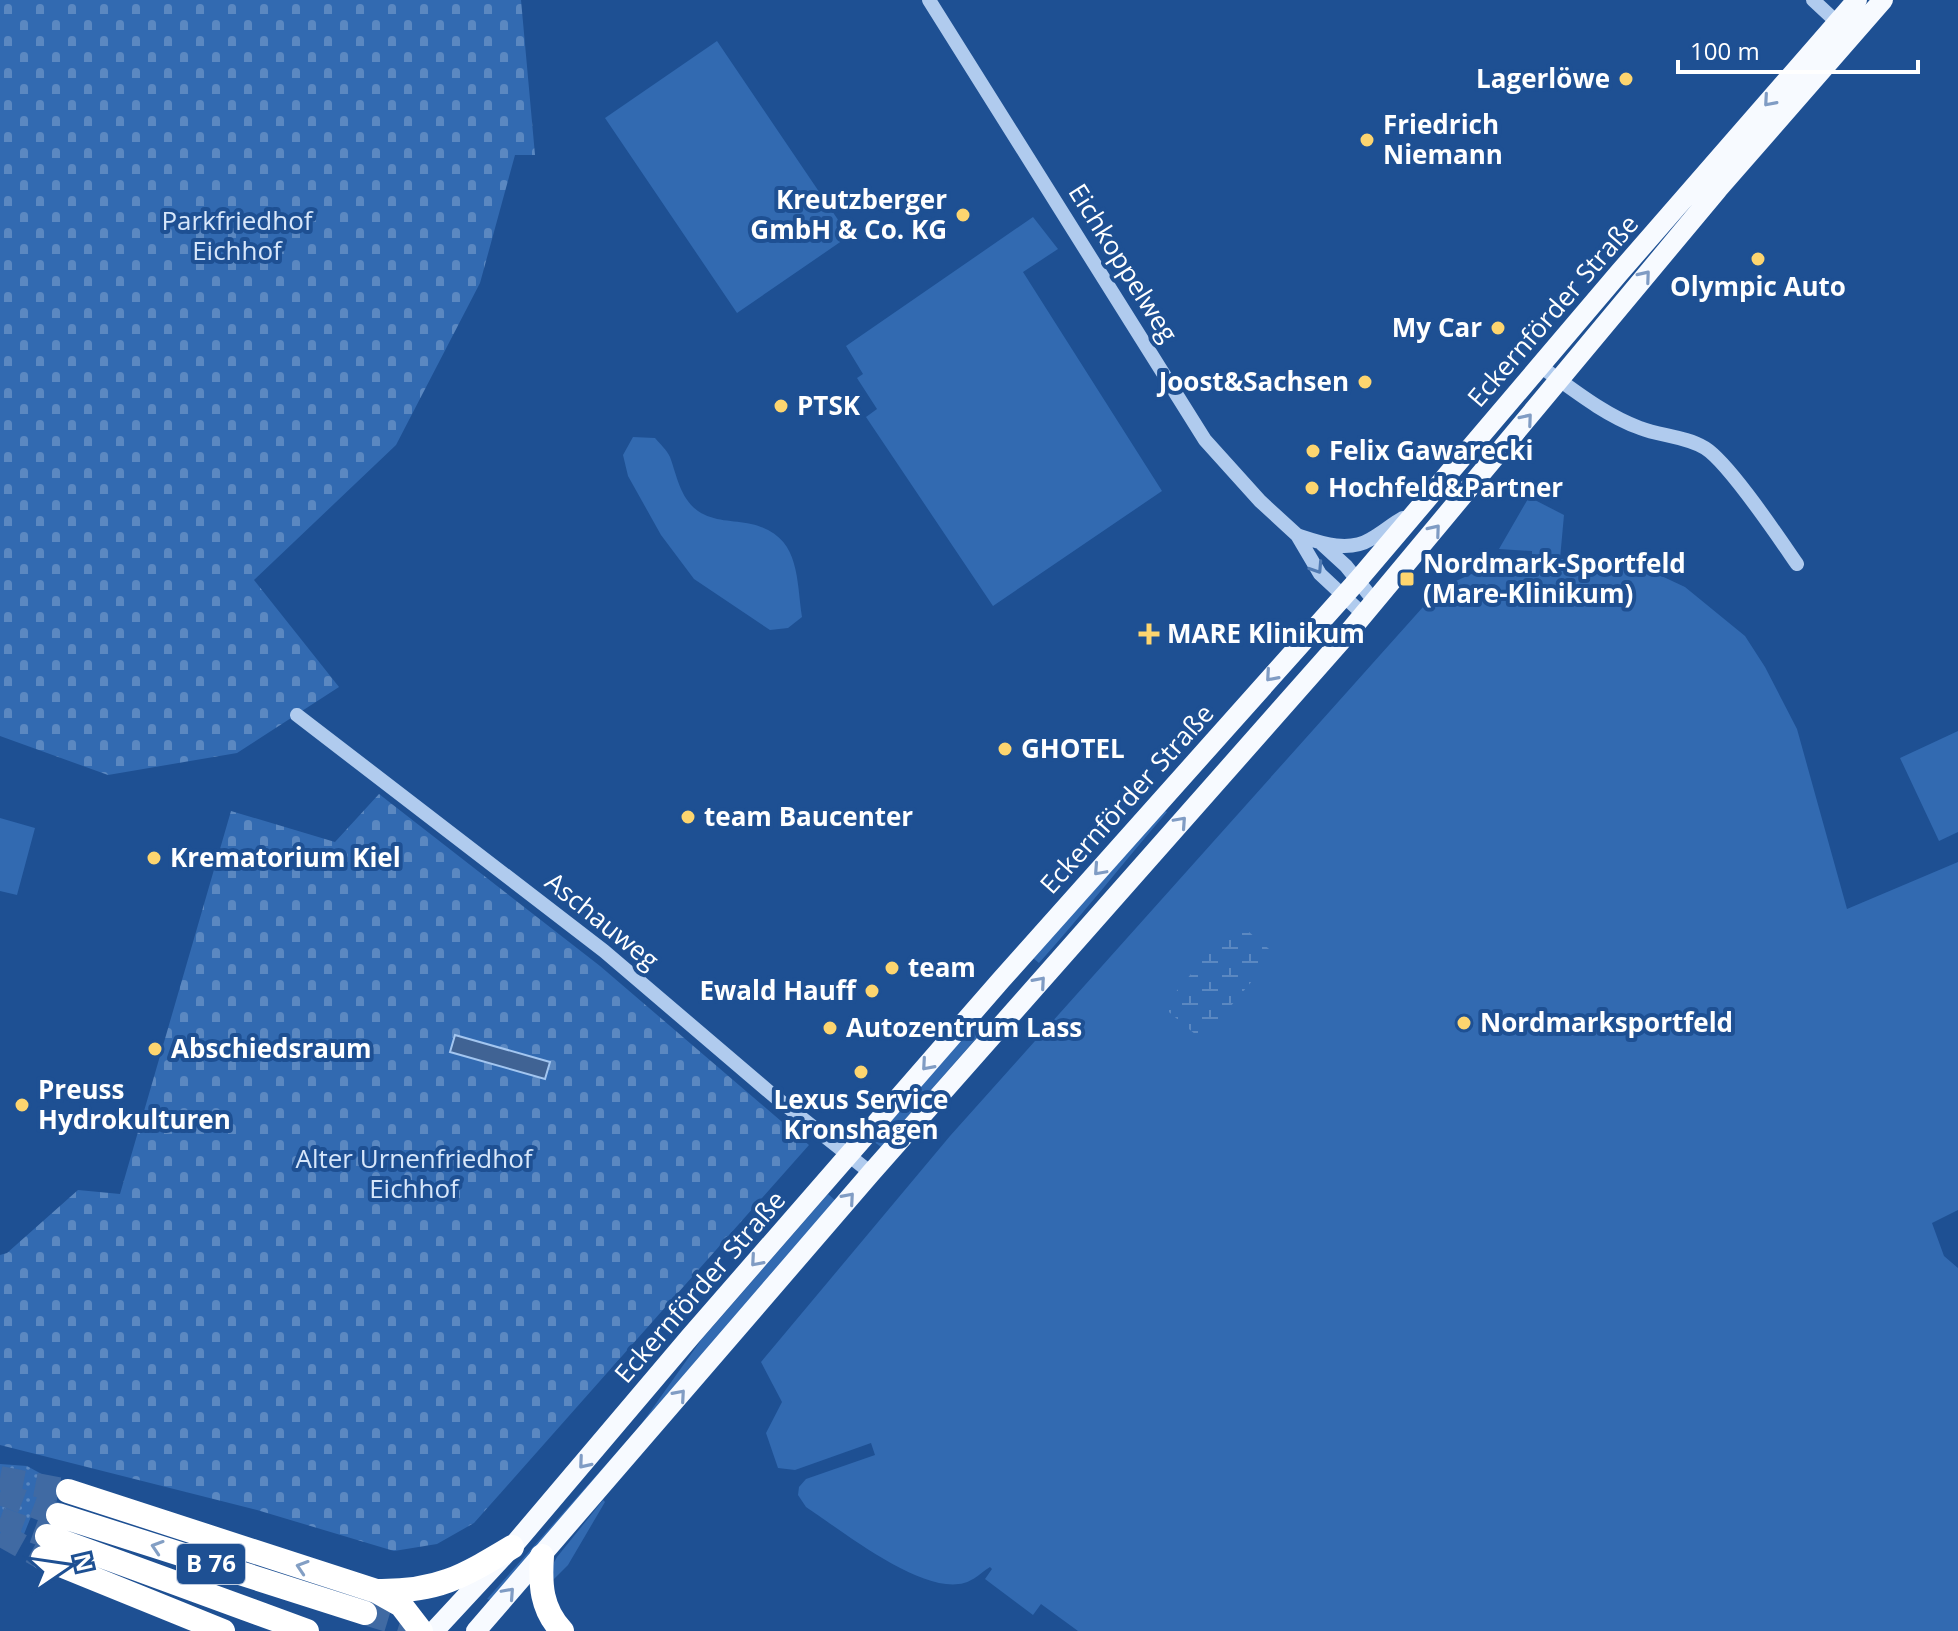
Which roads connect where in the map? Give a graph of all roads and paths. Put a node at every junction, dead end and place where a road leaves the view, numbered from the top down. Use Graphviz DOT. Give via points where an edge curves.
graph roads {
  1 [pos="929,0"];
  2 [pos="1813,0"];
  3 [pos="1857,0"];
  4 [pos="1883,0"];
  5 [pos="1845,29"];
  6 [pos="1540,366"];
  7 [pos="1559,379"];
  8 [pos="1411,516"];
  9 [pos="1297,535"];
  10 [pos="1322,544"];
  11 [pos="1797,564"];
  12 [pos="1358,580"];
  13 [pos="1342,597"];
  14 [pos="1369,608"];
  15 [pos="297,715"];
  16 [pos="849,1154"];
  17 [pos="871,1173"];
  18 [pos="68,1491"];
  19 [pos="49,1537"];
  20 [pos="512,1547"];
  21 [pos="542,1556"];
  22 [pos="376,1591"];
  23 [pos="365,1613"];
  24 [pos="223,1631"];
  25 [pos="307,1631"];
  26 [pos="421,1631"];
  27 [pos="434,1631"];
  28 [pos="476,1631"];
  29 [pos="562,1631"];
  1 -- 9 [label="street, Eichkoppelweg" via="1205,440"];
  2 -- 5 [label="street"];
  3 -- 5 [label="main road, Eckernförder Straße"];
  4 -- 5 [label="main road, Eckernförder Straße"];
  5 -- 6 [label="main road, Eckernförder Straße, one-way"];
  7 -- 5 [label="main road, Eckernförder Straße, one-way"];
  6 -- 7 [label="street"];
  6 -- 8 [label="main road, Eckernförder Straße"];
  7 -- 11 [label="street" via="1628,423 1706,449"];
  14 -- 7 [label="main road, Eckernförder Straße, one-way"];
  8 -- 10 [label="street, Eichkoppelweg" via="1363,544"];
  8 -- 12 [label="main road, Eckernförder Straße"];
  9 -- 10 [label="street, Eichkoppelweg"];
  9 -- 13 [label="street, Eichkoppelweg, one-way" via="1320,574"];
  10 -- 12 [label="street, Eichkoppelweg"];
  12 -- 13 [label="main road, Eckernförder Straße"];
  12 -- 14 [label="street, Eichkoppelweg"];
  13 -- 14 [label="street, Eichkoppelweg"];
  13 -- 16 [label="main road, Eckernförder Straße, one-way"];
  17 -- 14 [label="main road, Eckernförder Straße, one-way"];
  15 -- 16 [label="street, Aschauweg" via="604,951"];
  16 -- 17 [label="street, Aschauweg"];
  16 -- 20 [label="main road, Eckernförder Straße, one-way"];
  21 -- 17 [label="main road, Eckernförder Straße, one-way"];
  22 -- 18 [label="highway, one-way"];
  23 -- 19 [label="highway, B 76, one-way"];
  19 -- 24 [label="highway"];
  19 -- 25 [label="highway, B 76"];
  20 -- 22 [label="highway" via="441,1585"];
  20 -- 27 [label="main road, Eckernförder Straße"];
  28 -- 21 [label="main road, Eckernförder Straße, one-way"];
  21 -- 29 [label="highway" via="543,1600"];
  22 -- 26 [label="highway" via="401,1605"];
}
